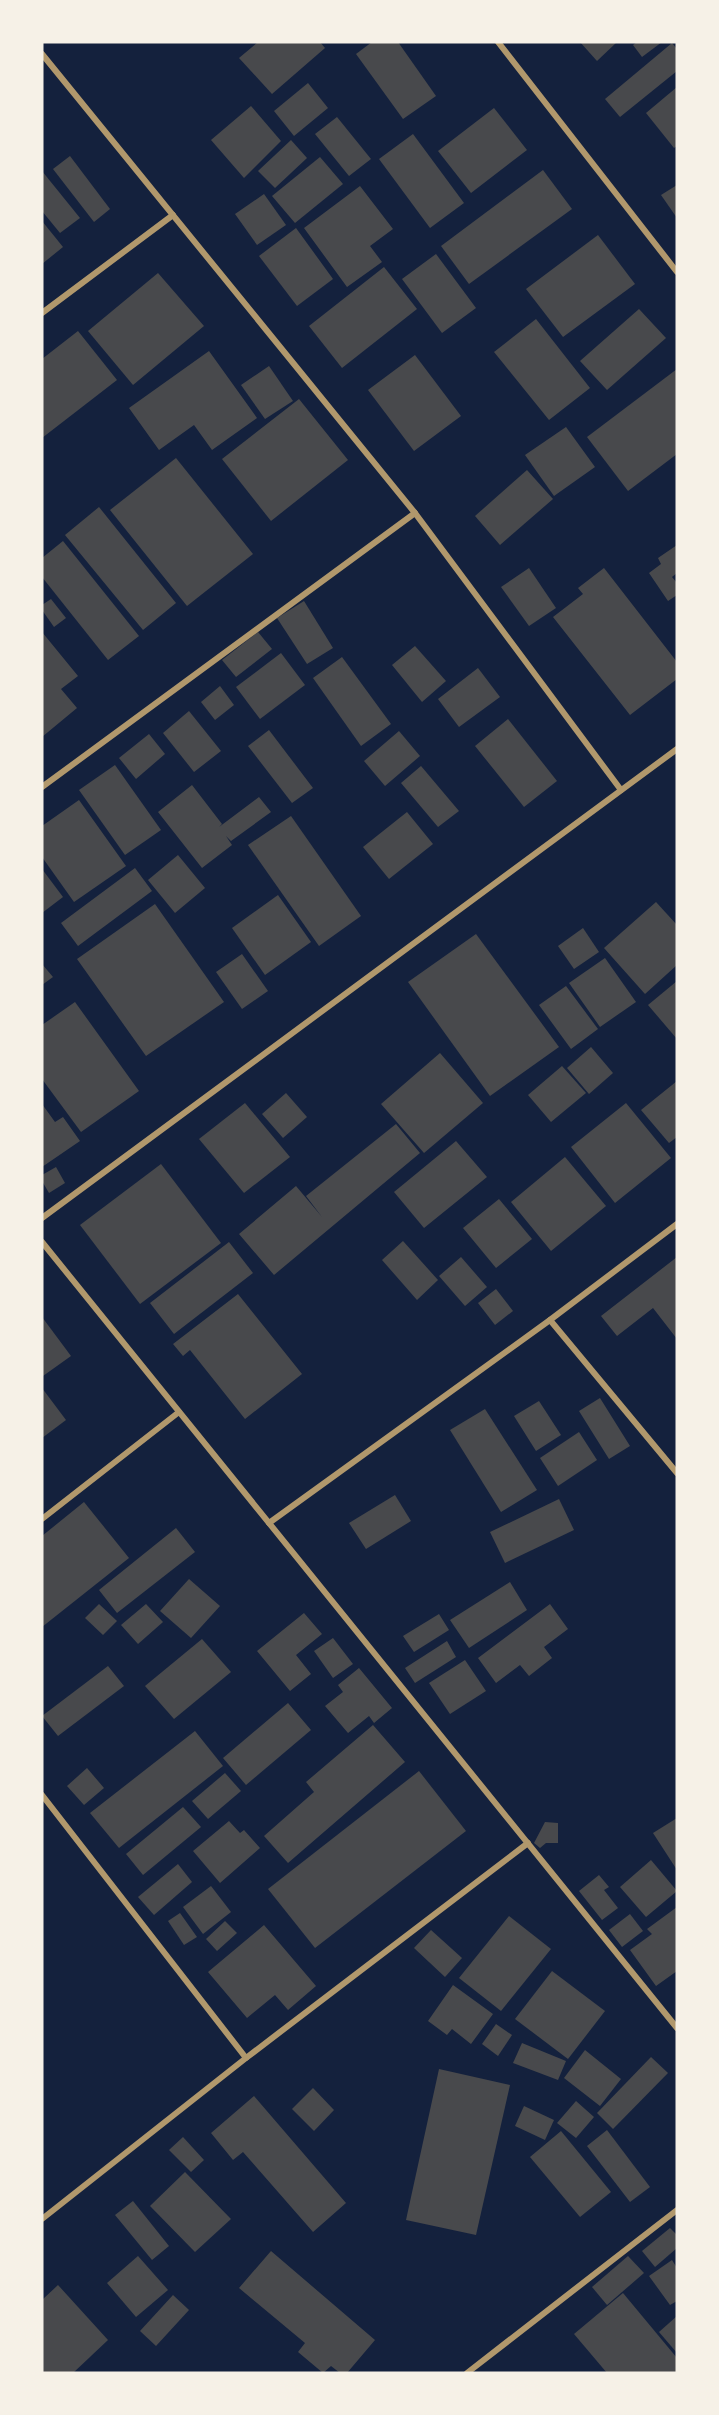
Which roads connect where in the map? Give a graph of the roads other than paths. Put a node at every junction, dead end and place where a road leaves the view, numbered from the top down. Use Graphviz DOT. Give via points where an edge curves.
graph roads {
  1 [pos="498,42"];
  2 [pos="42,54"];
  3 [pos="173,215"];
  4 [pos="677,272"];
  5 [pos="42,313"];
  6 [pos="415,513"];
  7 [pos="677,749"];
  8 [pos="42,787"];
  9 [pos="621,790"];
  10 [pos="42,1218"];
  11 [pos="677,1224"];
  12 [pos="42,1242"];
  13 [pos="550,1320"];
  14 [pos="179,1412"];
  15 [pos="677,1473"];
  16 [pos="42,1519"];
  17 [pos="269,1522"];
  18 [pos="42,1795"];
  19 [pos="528,1843"];
  20 [pos="677,2028"];
  21 [pos="246,2058"];
  22 [pos="677,2210"];
  23 [pos="42,2219"];
  24 [pos="467,2373"];
  1 -- 4 [label="street"];
  2 -- 3 [label="street"];
  3 -- 5 [label="street"];
  3 -- 6 [label="street"];
  6 -- 8 [label="street"];
  6 -- 9 [label="street"];
  7 -- 9 [label="street"];
  9 -- 10 [label="street"];
  11 -- 13 [label="street"];
  12 -- 14 [label="street"];
  13 -- 15 [label="street"];
  13 -- 17 [label="street"];
  14 -- 16 [label="street"];
  14 -- 17 [label="street"];
  17 -- 19 [label="street"];
  18 -- 21 [label="street"];
  19 -- 20 [label="street"];
  19 -- 21 [label="street"];
  21 -- 23 [label="street"];
  22 -- 24 [label="street"];
}
